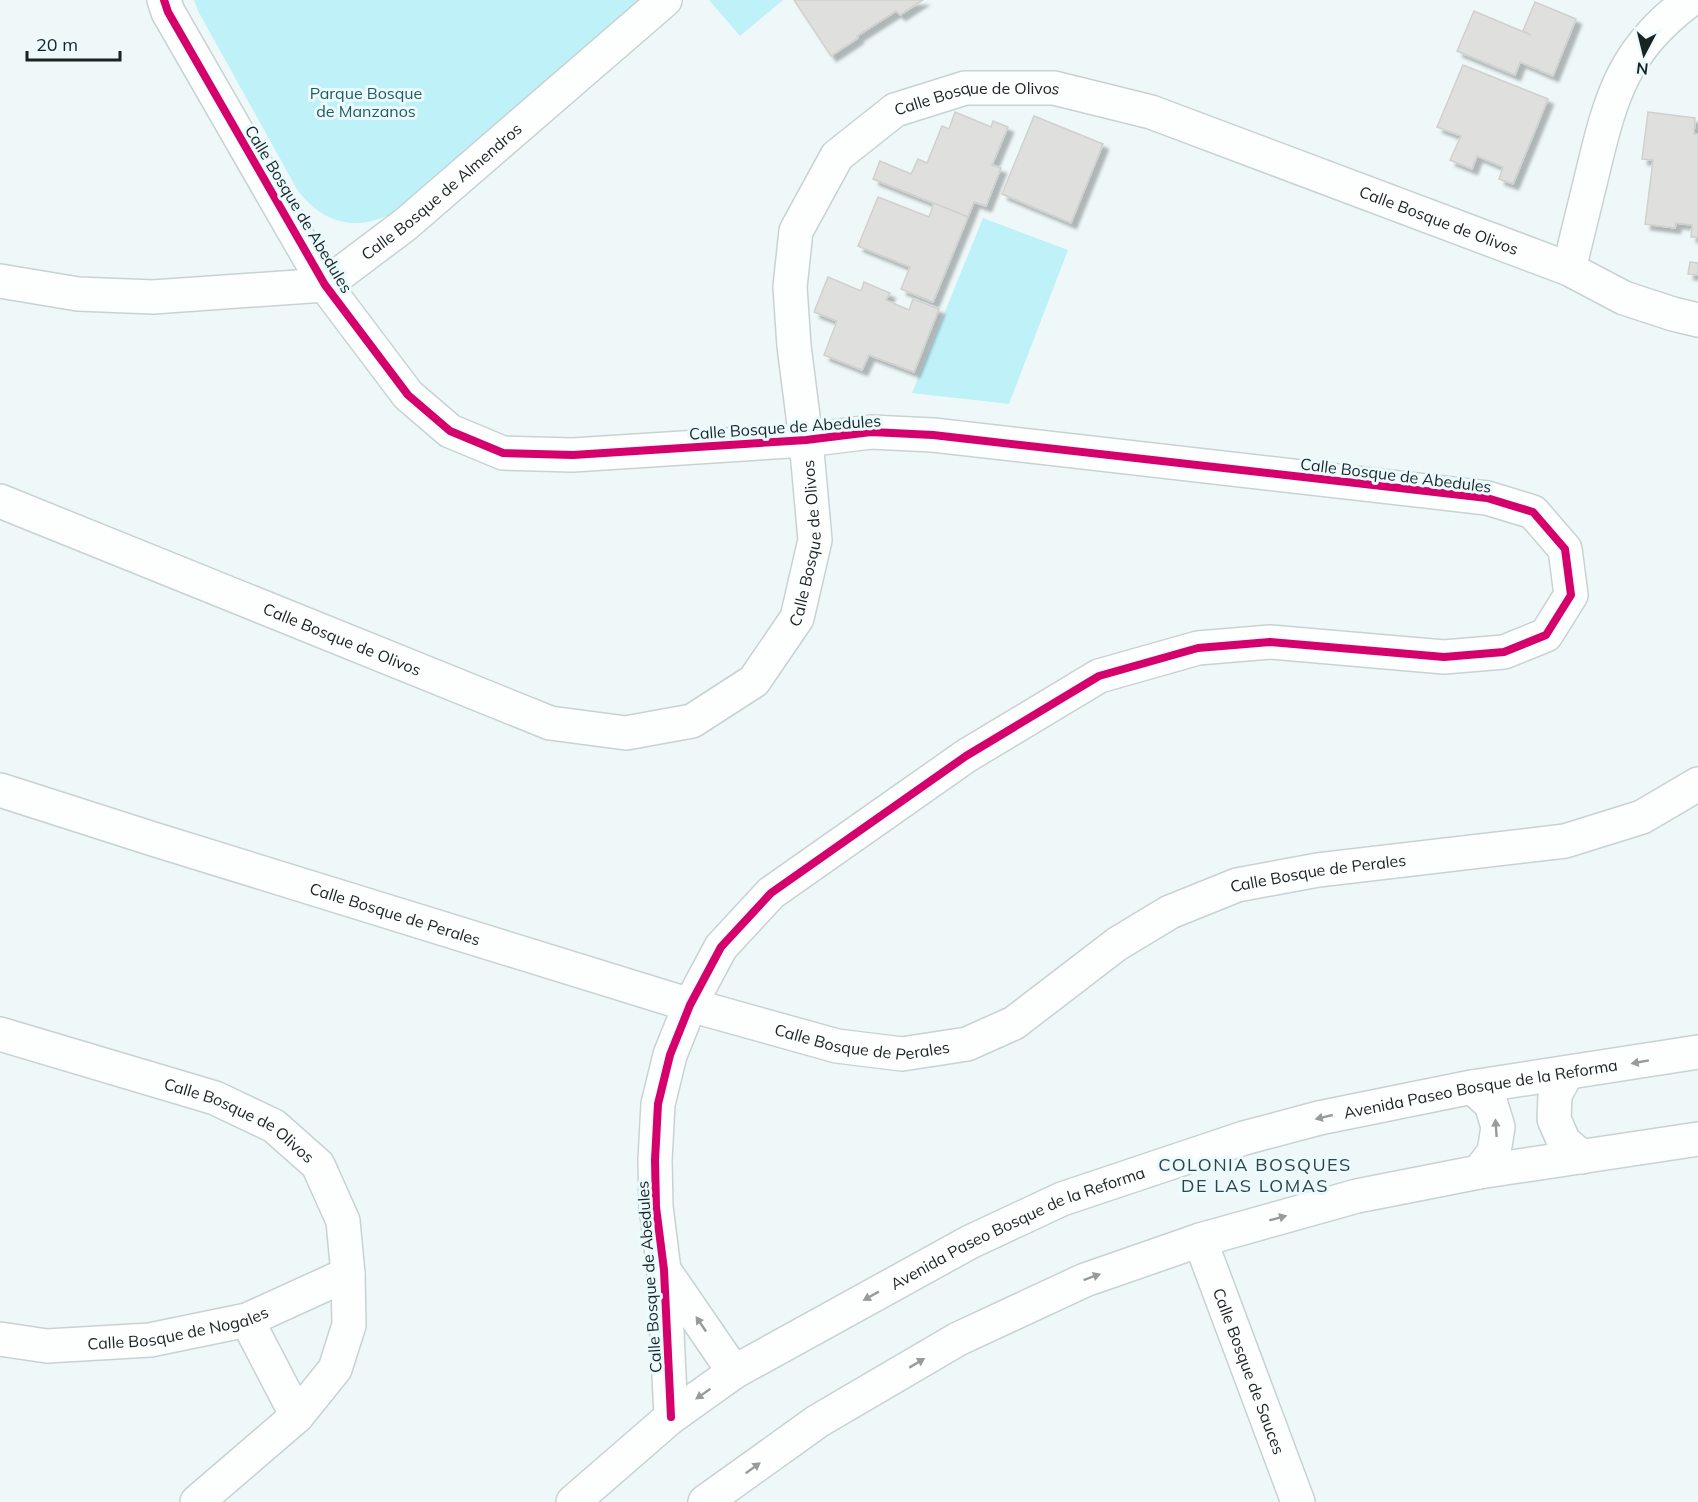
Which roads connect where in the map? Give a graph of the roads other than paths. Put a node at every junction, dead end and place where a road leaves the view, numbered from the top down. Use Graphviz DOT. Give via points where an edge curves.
graph roads {
  1 [pos="164,0"];
  2 [pos="665,0"];
  3 [pos="1690,0"];
  4 [pos="1569,269"];
  5 [pos="0,281"];
  6 [pos="325,285"];
  7 [pos="1698,320"];
  8 [pos="806,440"];
  9 [pos="0,501"];
  10 [pos="1698,784"];
  11 [pos="0,790"];
  12 [pos="690,1005"];
  13 [pos="0,1034"];
  14 [pos="1698,1052"];
  15 [pos="1567,1073"];
  16 [pos="1472,1086"];
  17 [pos="1698,1139"];
  18 [pos="1582,1157"];
  19 [pos="1479,1172"];
  20 [pos="1200,1240"];
  21 [pos="664,1269"];
  22 [pos="348,1274"];
  23 [pos="247,1320"];
  24 [pos="0,1339"];
  25 [pos="734,1372"];
  26 [pos="297,1416"];
  27 [pos="671,1417"];
  28 [pos="197,1502"];
  29 [pos="573,1502"];
  30 [pos="705,1502"];
  31 [pos="1298,1502"];
  1 -- 6 [label="street, Calle Bosque de Abedules"];
  2 -- 6 [label="street, Calle Bosque de Almendros" via="406,225"];
  3 -- 4 [label="street" via="1650,35 1617,86"];
  4 -- 7 [label="street, Calle Bosque de Olivos" via="1624,298"];
  4 -- 8 [label="street, Calle Bosque de Olivos" via="1151,112 1054,88 965,88 895,110 837,156 796,231 790,286"];
  5 -- 6 [label="street" via="78,294 153,297"];
  6 -- 8 [label="street, Calle Bosque de Abedules" via="408,394 450,431 503,453 573,454"];
  8 -- 9 [label="street, Calle Bosque de Olivos" via="815,540 797,618 754,681 692,721 626,733 550,723"];
  8 -- 12 [label="street, Calle Bosque de Abedules" via="871,432 933,435 1487,498 1533,512 1565,549 1571,595 1546,635 1504,652 1444,657 1270,642 1198,648 1100,676 966,756 771,892 722,947"];
  10 -- 12 [label="street, Calle Bosque de Perales" via="1642,817 1565,841 1318,870 1237,885 1170,912 1117,944 1014,1023 967,1044 902,1054 837,1046"];
  11 -- 12 [label="street, Calle Bosque de Perales"];
  12 -- 21 [label="street, Calle Bosque de Abedules" via="670,1055 658,1104 656,1207"];
  13 -- 22 [label="street, Calle Bosque de Olivos" via="215,1098 274,1126 318,1165 343,1221"];
  14 -- 15 [label="street, Avenida Paseo Bosque de la Reforma, one-way"];
  15 -- 16 [label="street, Avenida Paseo Bosque de la Reforma"];
  15 -- 18 [label="street" via="1555,1095 1554,1119 1564,1142"];
  19 -- 16 [label="street, one-way" via="1494,1152 1498,1127 1491,1104"];
  16 -- 25 [label="street, Avenida Paseo Bosque de la Reforma, one-way" via="1245,1138 1062,1199 970,1242"];
  17 -- 18 [label="street"];
  18 -- 19 [label="street"];
  20 -- 19 [label="street, one-way" via="1357,1196"];
  30 -- 20 [label="street, one-way" via="818,1421 958,1339 1085,1280"];
  20 -- 31 [label="street, Calle Bosque de Sauces"];
  25 -- 21 [label="street, Calle Bosque de Abedules, one-way"];
  21 -- 27 [label="street, Calle Bosque de Abedules"];
  22 -- 23 [label="street, Calle Bosque de Nogales"];
  22 -- 26 [label="street, Calle Bosque de Olivos" via="349,1325 335,1370"];
  23 -- 24 [label="street, Calle Bosque de Nogales" via="150,1340 47,1346"];
  23 -- 26 [label="street"];
  25 -- 27 [label="street, Avenida Paseo Bosque de la Reforma, one-way"];
  26 -- 28 [label="street, Calle Bosque de Olivos"];
  27 -- 29 [label="street, Avenida Paseo Bosque de la Reforma"];
}
